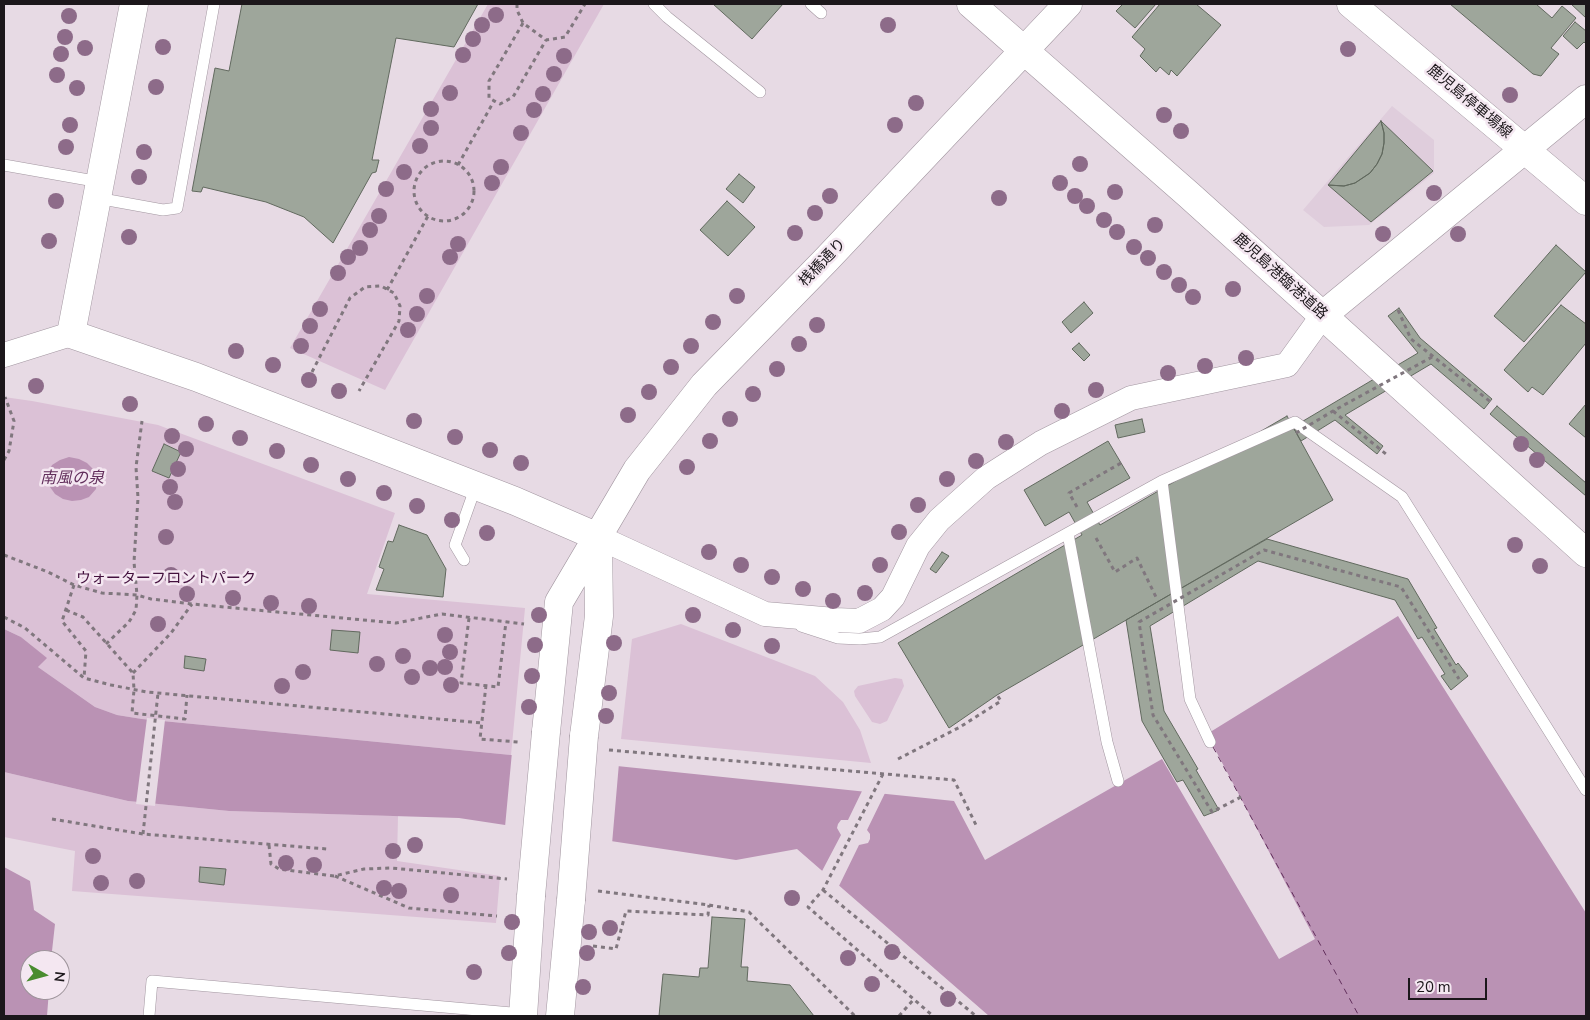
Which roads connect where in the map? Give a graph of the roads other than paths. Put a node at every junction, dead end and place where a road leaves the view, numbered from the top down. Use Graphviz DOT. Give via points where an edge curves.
graph roads {
  1 [pos="134,4"];
  2 [pos="214,4"];
  3 [pos="654,4"];
  4 [pos="810,4"];
  5 [pos="971,4"];
  6 [pos="1068,4"];
  7 [pos="1351,4"];
  8 [pos="820,13"];
  9 [pos="1024,51"];
  10 [pos="760,92"];
  11 [pos="1586,99"];
  12 [pos="1525,149"];
  13 [pos="4,166"];
  14 [pos="99,190"];
  15 [pos="1586,201"];
  16 [pos="1323,315"];
  17 [pos="71,334"];
  18 [pos="4,355"];
  19 [pos="1162,481"];
  20 [pos="476,486"];
  21 [pos="1068,534"];
  22 [pos="598,537"];
  23 [pos="1586,552"];
  24 [pos="464,560"];
  25 [pos="765,614"];
  26 [pos="1210,742"];
  27 [pos="1118,781"];
  28 [pos="1586,790"];
  29 [pos="523,1015"];
  30 [pos="149,1016"];
  31 [pos="560,1016"];
  1 -- 14 [label="street"];
  2 -- 14 [label="lane" via="177,208 163,210"];
  3 -- 10 [label="lane"];
  4 -- 8 [label="lane"];
  5 -- 9 [label="street, 鹿児島港臨港道路"];
  6 -- 9 [label="street, 桟橋通り"];
  7 -- 12 [label="street, 鹿児島停車場線"];
  9 -- 16 [label="street, 鹿児島港臨港道路"];
  9 -- 22 [label="street, 桟橋通り" via="704,385 637,470"];
  11 -- 12 [label="street"];
  12 -- 15 [label="street, 鹿児島停車場線"];
  12 -- 16 [label="street"];
  13 -- 14 [label="lane"];
  14 -- 17 [label="street"];
  16 -- 23 [label="street, 鹿児島港臨港道路"];
  16 -- 25 [label="street" via="1287,365 1131,398 1042,443 986,478 939,520 918,546 893,597 882,609 859,620"];
  17 -- 18 [label="street"];
  17 -- 20 [label="street" via="196,377"];
  19 -- 21 [label="lane"];
  19 -- 26 [label="lane" via="1190,699"];
  19 -- 28 [label="lane" via="1294,422 1402,497"];
  20 -- 22 [label="street"];
  20 -- 24 [label="lane" via="455,545"];
  21 -- 25 [label="lane" via="880,638 838,638"];
  21 -- 27 [label="lane" via="1107,742"];
  22 -- 25 [label="street"];
  22 -- 29 [label="street, 桟橋通り, bridge" via="559,602 546,732 523,888"];
  22 -- 31 [label="street, bridge" via="599,616 584,736 582,895"];
  29 -- 30 [label="lane" via="152,980"];
}
